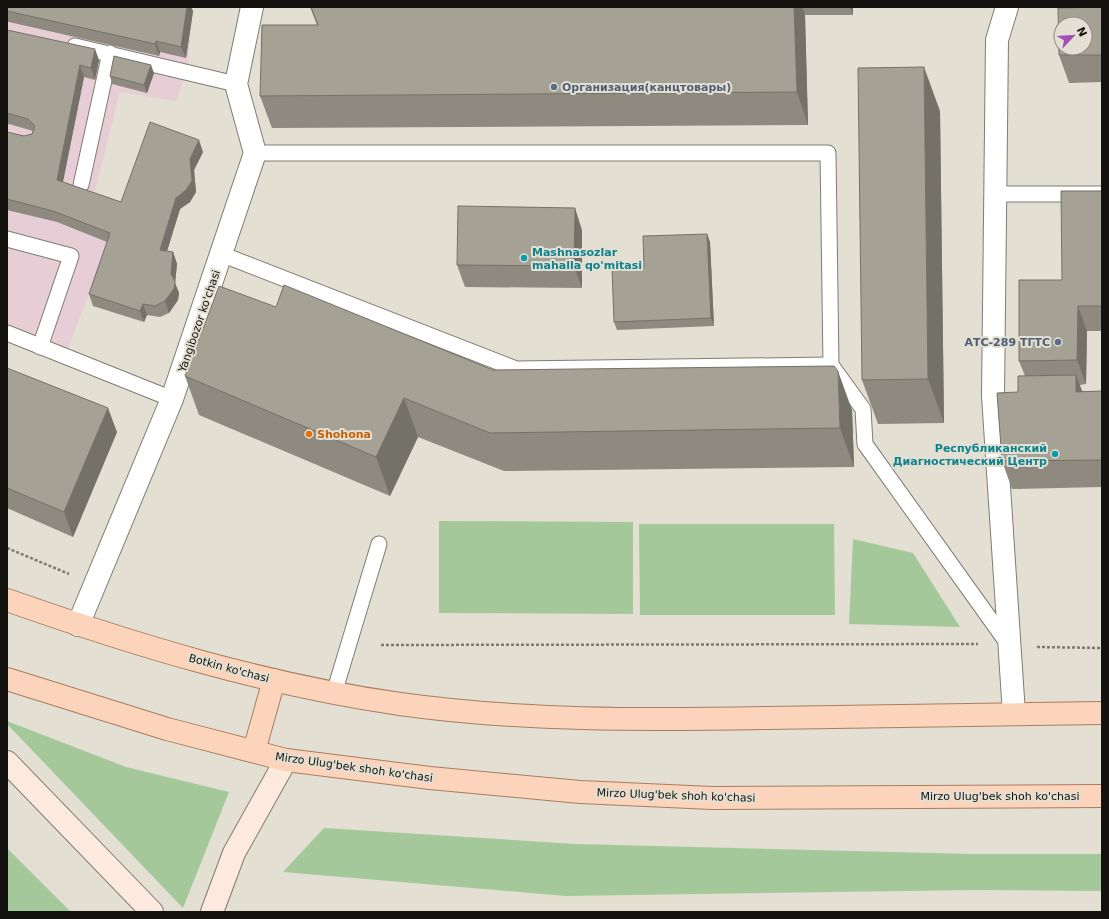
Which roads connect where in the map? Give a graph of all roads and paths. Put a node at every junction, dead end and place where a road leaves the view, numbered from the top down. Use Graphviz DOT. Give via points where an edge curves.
graph roads {
  1 [pos="252,7"];
  2 [pos="1007,7"];
  3 [pos="58,42"];
  4 [pos="110,53"];
  5 [pos="236,84"];
  6 [pos="255,153"];
  7 [pos="81,185"];
  8 [pos="995,194"];
  9 [pos="1102,194"];
  10 [pos="7,239"];
  11 [pos="221,254"];
  12 [pos="7,333"];
  13 [pos="40,346"];
  14 [pos="831,365"];
  15 [pos="172,399"];
  16 [pos="379,544"];
  17 [pos="7,548"];
  18 [pos="95,584"];
  19 [pos="7,600"];
  20 [pos="78,625"];
  21 [pos="1008,644"];
  22 [pos="381,645"];
  23 [pos="1102,648"];
  24 [pos="7,679"];
  25 [pos="274,680"];
  26 [pos="334,693"];
  27 [pos="1102,713"];
  28 [pos="1014,714"];
  29 [pos="254,750"];
  30 [pos="286,760"];
  31 [pos="7,762"];
  32 [pos="1102,796"];
  33 [pos="152,912"];
  34 [pos="212,912"];
  1 -- 5 [label="street"];
  2 -- 8 [label="street" via="997,40"];
  3 -- 4 [label="lane"];
  4 -- 5 [label="lane"];
  4 -- 7 [label="lane"];
  5 -- 6 [label="street"];
  6 -- 11 [label="street, Yangibozor ko'chasi"];
  6 -- 14 [label="lane" via="828,153"];
  8 -- 9 [label="lane"];
  8 -- 21 [label="street"];
  10 -- 13 [label="lane" via="70,256"];
  11 -- 14 [label="lane" via="516,369"];
  11 -- 15 [label="street, Yangibozor ko'chasi"];
  12 -- 13 [label="lane"];
  13 -- 15 [label="lane"];
  14 -- 21 [label="lane" via="863,409 865,444"];
  15 -- 18 [label="street, Yangibozor ko'chasi"];
  16 -- 26 [label="lane"];
  17 -- 18 [label="path"];
  18 -- 20 [label="street, Yangibozor ko'chasi"];
  19 -- 20 [label="main road, Botkin ko'chasi"];
  20 -- 25 [label="main road, Botkin ko'chasi"];
  21 -- 22 [label="path"];
  21 -- 23 [label="path"];
  21 -- 28 [label="street"];
  24 -- 29 [label="main road" via="160,727"];
  25 -- 26 [label="main road"];
  25 -- 29 [label="main road, Botkin ko'chasi"];
  26 -- 28 [label="main road" via="402,704 501,714 598,719"];
  27 -- 28 [label="main road"];
  29 -- 30 [label="main road, Mirzo Ulug'bek shoh ko'chasi"];
  30 -- 32 [label="main road, Mirzo Ulug'bek shoh ko'chasi" via="438,779 580,792 704,798"];
  30 -- 34 [label="street" via="234,853"];
  31 -- 33 [label="street"];
}
